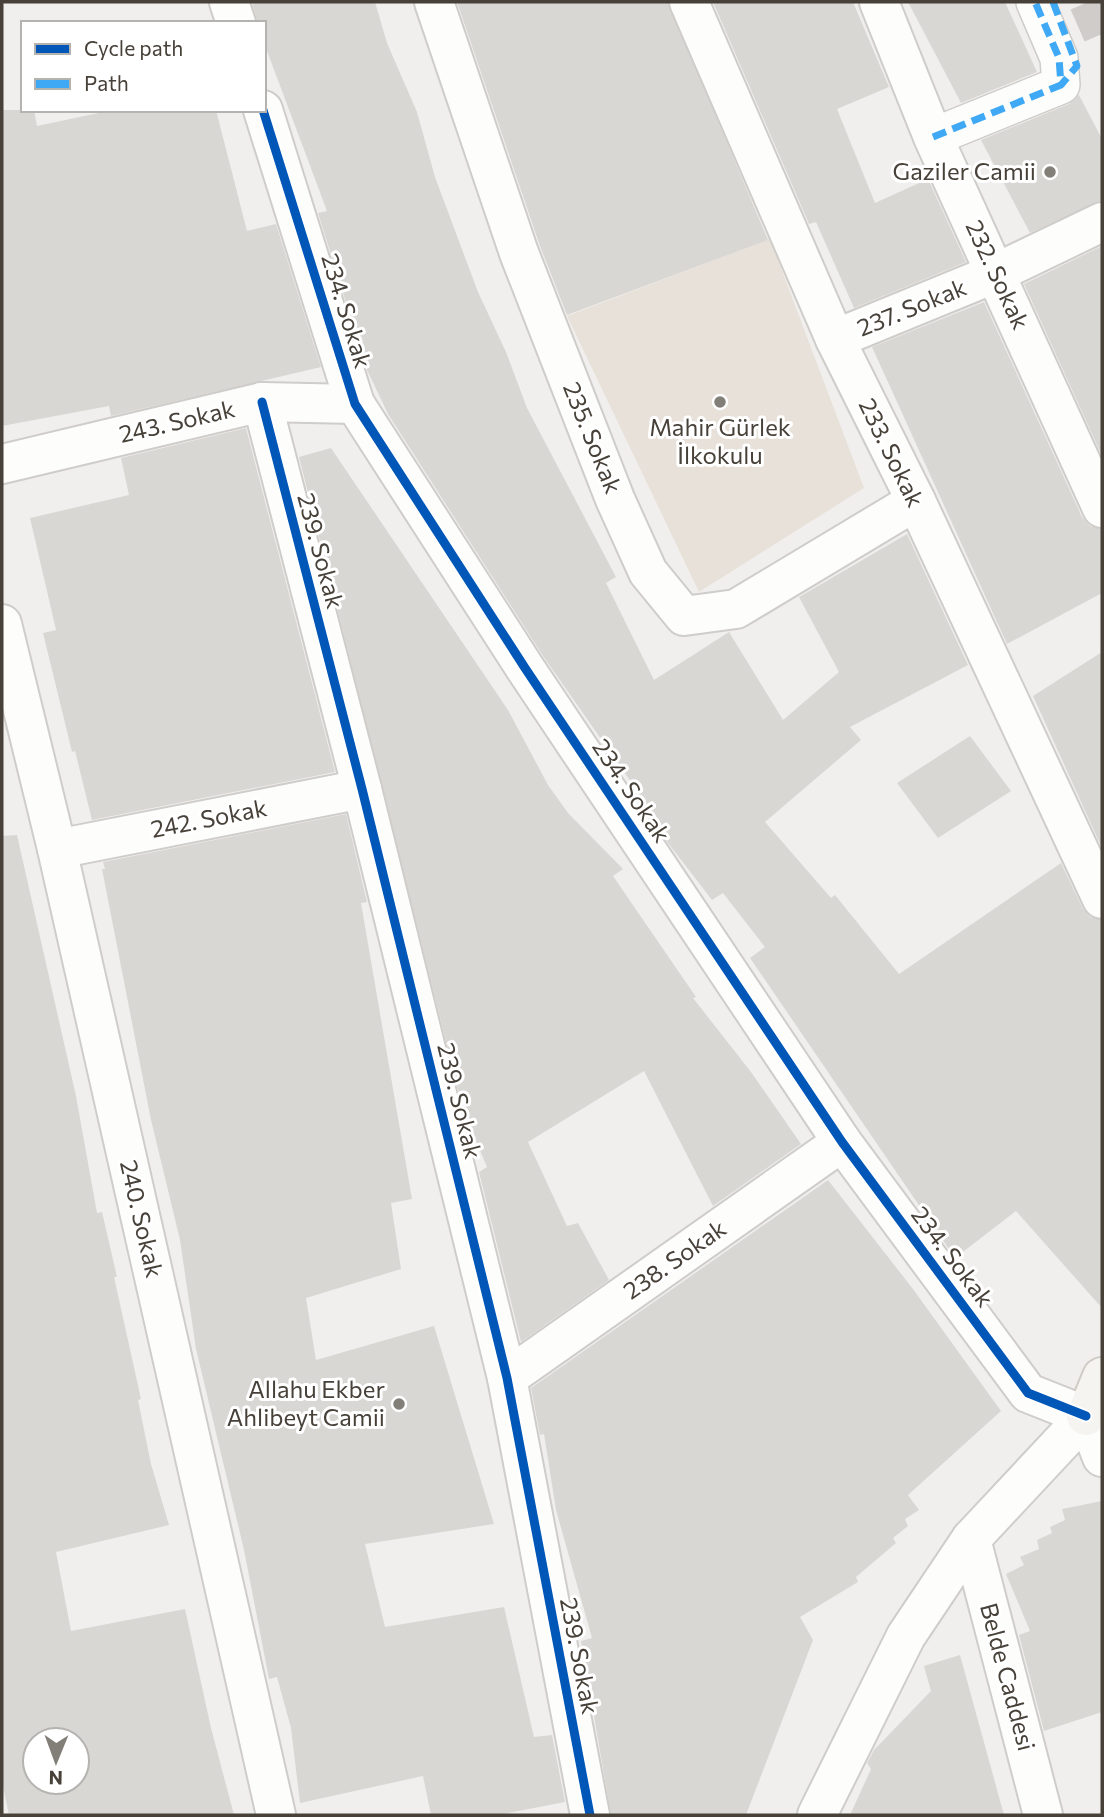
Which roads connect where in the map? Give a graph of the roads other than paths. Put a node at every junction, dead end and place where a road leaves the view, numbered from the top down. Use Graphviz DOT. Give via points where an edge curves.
graph roads {
  1 [pos="229,2"];
  2 [pos="434,2"];
  3 [pos="689,2"];
  4 [pos="878,2"];
  5 [pos="1035,2"];
  6 [pos="1053,2"];
  7 [pos="235,21"];
  8 [pos="1061,85"];
  9 [pos="264,112"];
  10 [pos="933,137"];
  11 [pos="1102,222"];
  12 [pos="996,273"];
  13 [pos="835,339"];
  14 [pos="262,402"];
  15 [pos="355,404"];
  16 [pos="2,464"];
  17 [pos="916,501"];
  18 [pos="1102,508"];
  19 [pos="2,624"];
  20 [pos="362,789"];
  21 [pos="57,849"];
  22 [pos="1102,900"];
  23 [pos="842,1142"];
  24 [pos="1102,1377"];
  25 [pos="507,1378"];
  26 [pos="1094,1409"];
  27 [pos="1102,1457"];
  28 [pos="971,1539"];
  29 [pos="276,1815"];
  30 [pos="590,1815"];
  31 [pos="817,1815"];
  32 [pos="1044,1815"];
  1 -- 7 [label="street"];
  2 -- 17 [label="street, 235. Sokak" via="519,253 615,499 648,572 684,616 736,609"];
  3 -- 13 [label="street, 233. Sokak"];
  4 -- 10 [label="street, 232. Sokak"];
  5 -- 8 [label="street" via="1059,58"];
  6 -- 8 [label="street" via="1077,66"];
  8 -- 10 [label="street"];
  9 -- 15 [label="street, 234. Sokak"];
  10 -- 12 [label="street, 232. Sokak"];
  11 -- 12 [label="street, 237. Sokak"];
  12 -- 13 [label="street, 237. Sokak"];
  12 -- 18 [label="street, 232. Sokak"];
  13 -- 17 [label="street, 233. Sokak"];
  14 -- 15 [label="street, 243. Sokak"];
  14 -- 16 [label="street, 243. Sokak"];
  14 -- 20 [label="street, 239. Sokak"];
  15 -- 23 [label="street, 234. Sokak"];
  17 -- 22 [label="street, 233. Sokak"];
  19 -- 21 [label="street, 240. Sokak"];
  20 -- 21 [label="street, 242. Sokak"];
  20 -- 25 [label="street, 239. Sokak"];
  21 -- 29 [label="street, 240. Sokak"];
  23 -- 25 [label="street, 238. Sokak"];
  23 -- 26 [label="street, 234. Sokak" via="1028,1393"];
  24 -- 26 [label="main road"];
  25 -- 30 [label="street, 239. Sokak"];
  26 -- 27 [label="street"];
  26 -- 28 [label="street"];
  28 -- 31 [label="street" via="906,1636"];
  28 -- 32 [label="street, Belde Caddesi"];
}
